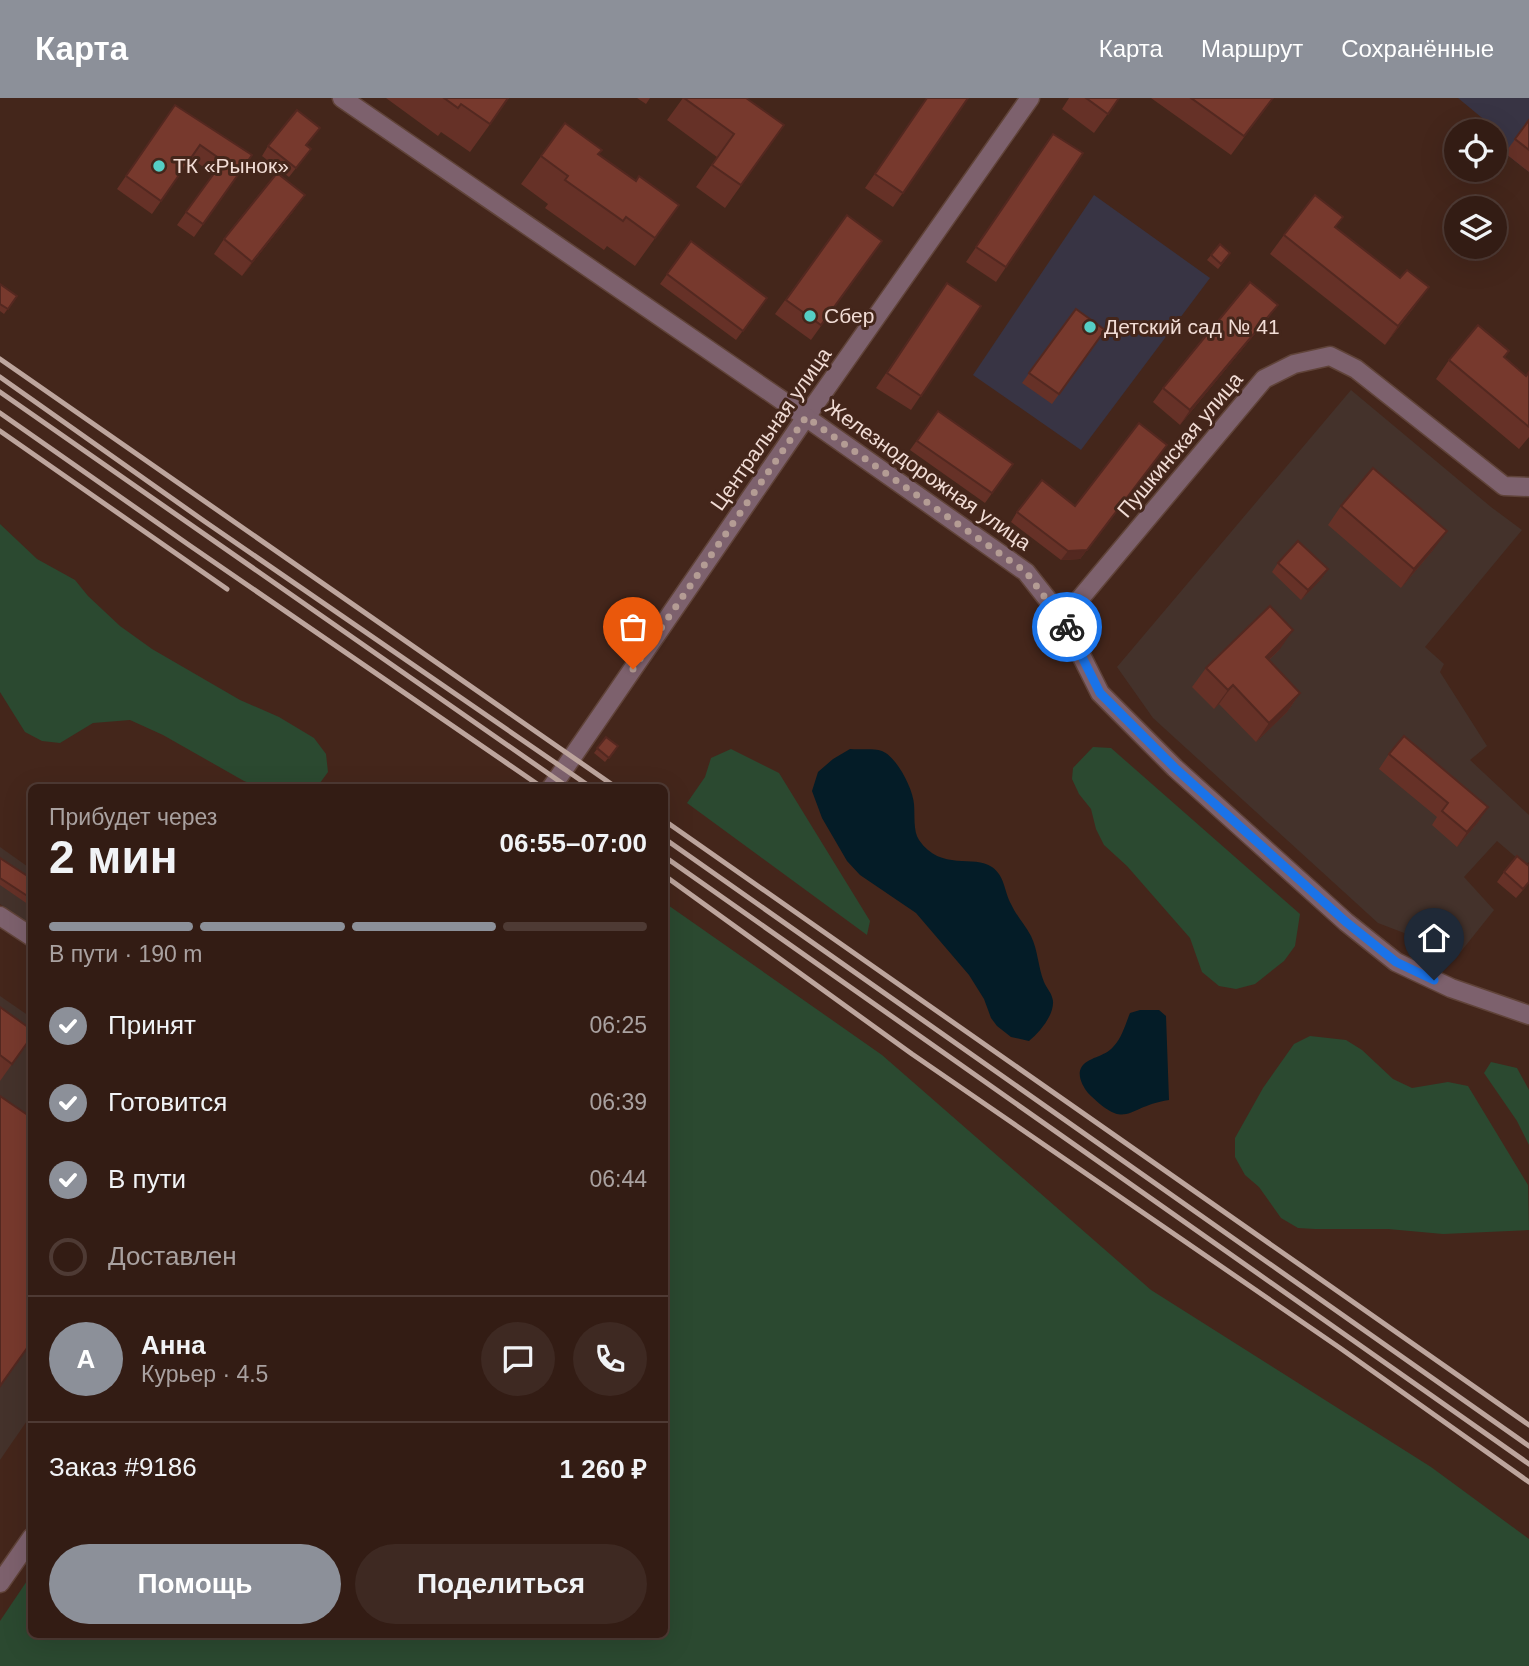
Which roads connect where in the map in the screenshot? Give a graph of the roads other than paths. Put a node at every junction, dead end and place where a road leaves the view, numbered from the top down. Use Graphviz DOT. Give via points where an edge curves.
graph roads {
  1 [pos="342,98"];
  2 [pos="1030,98"];
  3 [pos="806,417"];
  4 [pos="1529,487"];
  5 [pos="1063,620"];
  6 [pos="554,784"];
  7 [pos="0,916"];
  8 [pos="28,934"];
  9 [pos="1529,1015"];
  10 [pos="28,1543"];
  11 [pos="0,1583"];
  1 -- 3 [label="street, Железнодорожная улица"];
  2 -- 3 [label="street, Центральная улица"];
  3 -- 5 [label="street, Железнодорожная улица" via="1026,572"];
  3 -- 6 [label="street, Центральная улица"];
  4 -- 5 [label="street, Пушкинская улица" via="1504,486 1356,369 1330,356 1294,365 1264,379"];
  5 -- 9 [label="street, Железнодорожная улица" via="1100,693 1175,768 1346,922 1396,962 1451,988"];
  7 -- 8 [label="street"];
  10 -- 11 [label="street"];
}
